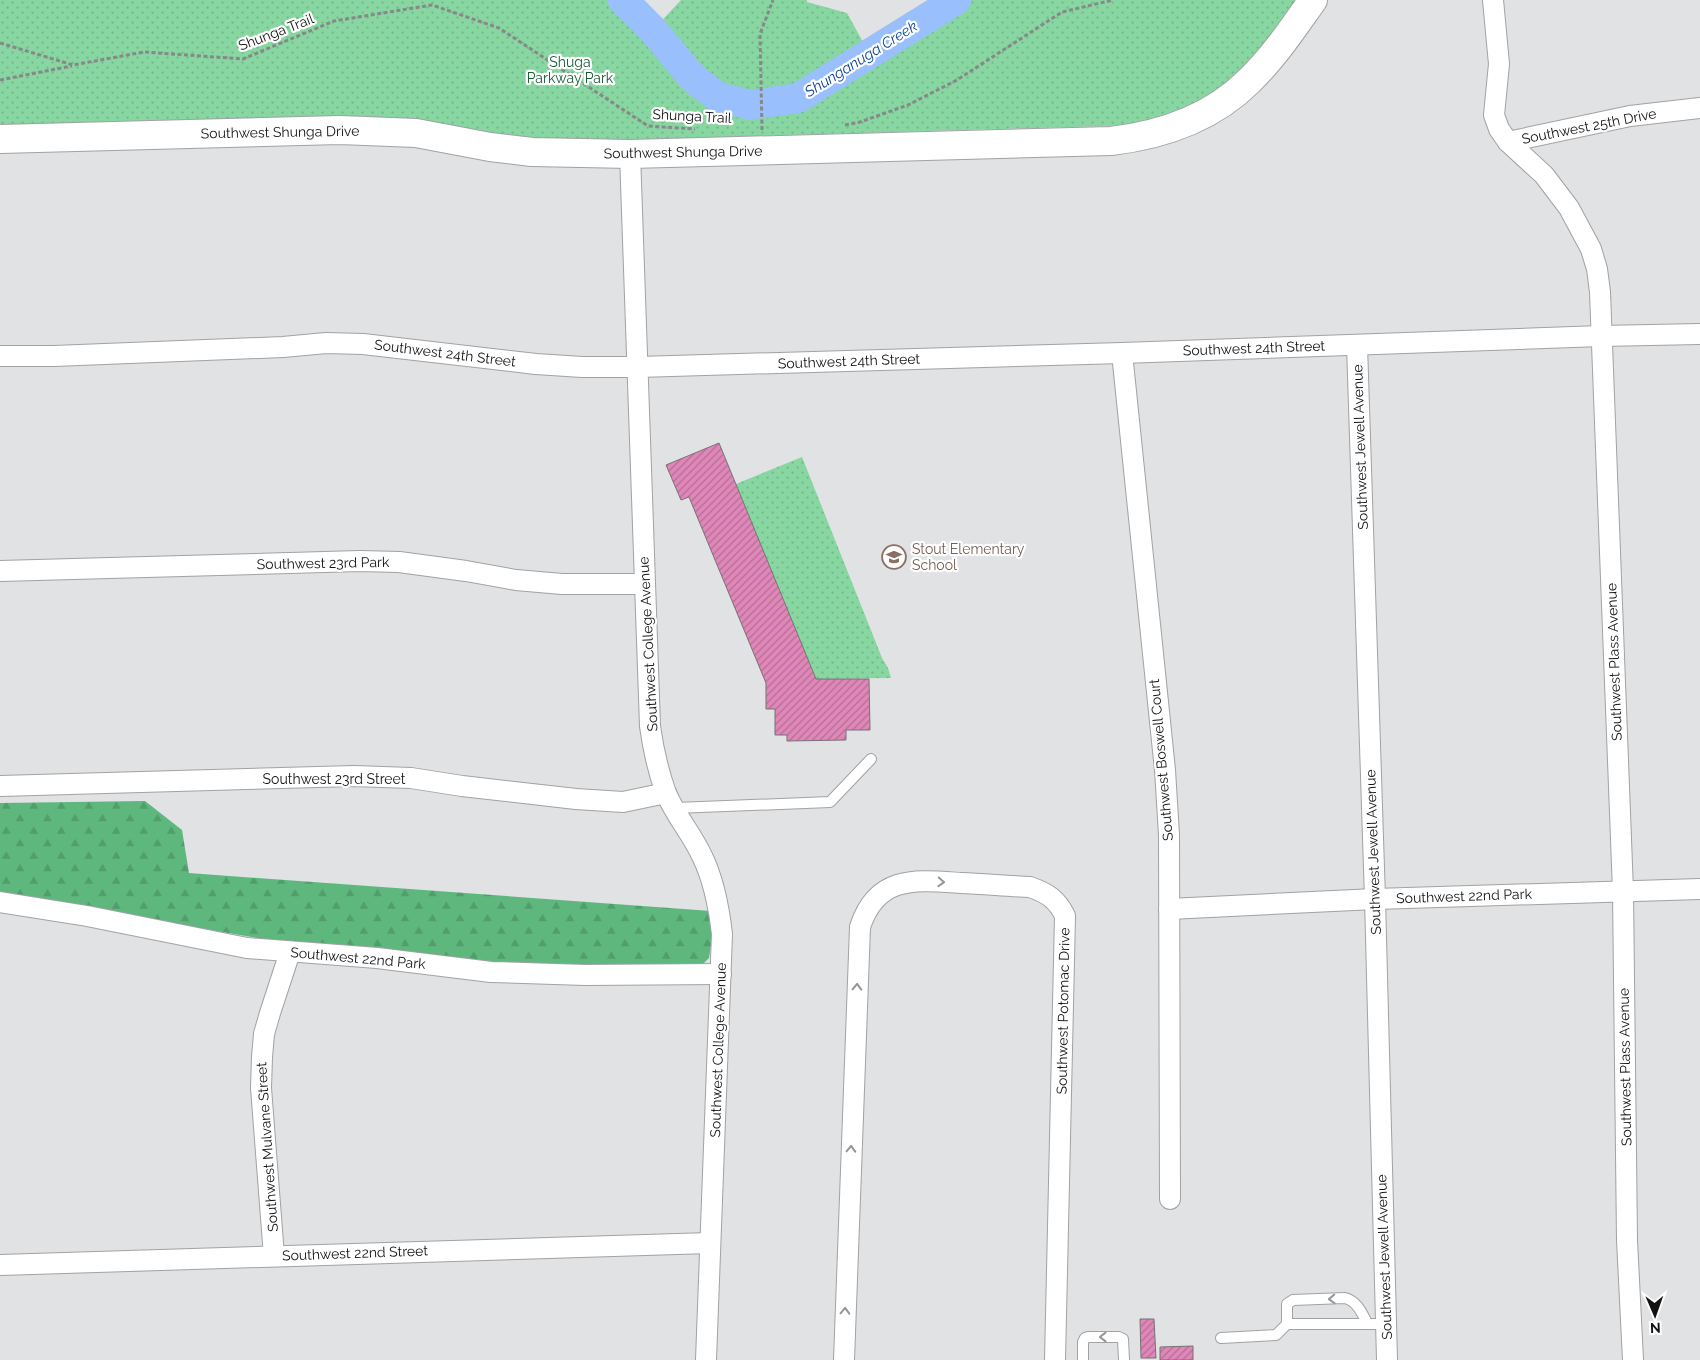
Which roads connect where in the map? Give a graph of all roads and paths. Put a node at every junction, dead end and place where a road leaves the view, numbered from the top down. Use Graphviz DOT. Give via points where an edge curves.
graph roads {
  1 [pos="773,0"];
  2 [pos="1113,0"];
  3 [pos="1314,0"];
  4 [pos="1493,0"];
  5 [pos="0,43"];
  6 [pos="73,65"];
  7 [pos="0,80"];
  8 [pos="1700,108"];
  9 [pos="844,125"];
  10 [pos="698,129"];
  11 [pos="762,129"];
  12 [pos="753,130"];
  13 [pos="771,130"];
  14 [pos="0,139"];
  15 [pos="1508,142"];
  16 [pos="630,154"];
  17 [pos="1700,334"];
  18 [pos="1601,336"];
  19 [pos="1357,345"];
  20 [pos="1122,353"];
  21 [pos="0,356"];
  22 [pos="638,367"];
  23 [pos="0,571"];
  24 [pos="644,584"];
  25 [pos="870,759"];
  26 [pos="0,786"];
  27 [pos="671,801"];
  28 [pos="1700,889"];
  29 [pos="1623,891"];
  30 [pos="1374,899"];
  31 [pos="0,902"];
  32 [pos="1169,909"];
  33 [pos="290,952"];
  34 [pos="721,974"];
  35 [pos="1170,1199"];
  36 [pos="710,1243"];
  37 [pos="274,1256"];
  38 [pos="0,1265"];
  39 [pos="1376,1323"];
  40 [pos="1287,1324"];
  41 [pos="1221,1338"];
  42 [pos="706,1360"];
  43 [pos="844,1360"];
  44 [pos="1055,1360"];
  45 [pos="1082,1360"];
  46 [pos="1124,1360"];
  47 [pos="1387,1360"];
  48 [pos="1632,1360"];
  1 -- 11 [label="path" via="760,34"];
  2 -- 9 [label="path" via="1062,12 957,80 908,105"];
  3 -- 16 [label="street, Southwest Shunga Drive" via="1270,58 1230,98 1177,126 1149,135 1101,141"];
  4 -- 15 [label="street, Southwest Plass Avenue" via="1499,64 1494,116"];
  5 -- 6 [label="path, Shunga Trail"];
  6 -- 7 [label="path, Shunga Trail"];
  6 -- 10 [label="path, Shunga Trail" via="144,52 243,60 334,21 432,6 499,28 648,126"];
  8 -- 15 [label="street, Southwest 25th Drive" via="1630,116"];
  12 -- 13 [label="path"];
  14 -- 16 [label="street, Southwest Shunga Drive" via="340,130 416,133 532,152"];
  15 -- 18 [label="street, Southwest Plass Avenue" via="1544,175 1569,208 1591,249 1600,292"];
  16 -- 22 [label="street, Southwest College Avenue"];
  17 -- 18 [label="street, Southwest 24th Street"];
  18 -- 19 [label="street, Southwest 24th Street"];
  18 -- 29 [label="street, Southwest Plass Avenue"];
  19 -- 20 [label="street, Southwest 24th Street"];
  19 -- 30 [label="street, Southwest Jewell Avenue"];
  20 -- 22 [label="street, Southwest 24th Street"];
  20 -- 32 [label="street, Southwest Boswell Court" via="1165,770"];
  21 -- 22 [label="street, Southwest 24th Street" via="326,343 363,344 582,368"];
  22 -- 24 [label="street, Southwest College Avenue"];
  23 -- 24 [label="street, Southwest 23rd Park" via="360,561 399,562 562,584"];
  24 -- 27 [label="street, Southwest College Avenue" via="650,726 655,754"];
  25 -- 27 [label="lane" via="830,802"];
  26 -- 27 [label="street, Southwest 23rd Street" via="354,776 411,778 576,799"];
  27 -- 34 [label="street, Southwest College Avenue" via="703,857 713,885 722,934"];
  28 -- 29 [label="street, Southwest 22nd Park"];
  29 -- 30 [label="street, Southwest 22nd Park"];
  29 -- 48 [label="street, Southwest Plass Avenue" via="1627,1240"];
  30 -- 32 [label="street, Southwest 22nd Park"];
  30 -- 39 [label="street, Southwest Jewell Avenue"];
  31 -- 33 [label="street, Southwest 22nd Park" via="238,947"];
  32 -- 35 [label="street, Southwest Boswell Court"];
  33 -- 34 [label="street, Southwest 22nd Park" via="377,958 491,972"];
  33 -- 37 [label="street, Southwest Mulvane Street" via="264,1034 262,1057 261,1088"];
  34 -- 36 [label="street, Southwest College Avenue"];
  36 -- 37 [label="street, Southwest 22nd Street"];
  36 -- 42 [label="street, Southwest College Avenue"];
  37 -- 38 [label="street, Southwest 22nd Street"];
  39 -- 40 [label="lane"];
  39 -- 40 [label="lane, one-way" via="1352,1300 1345,1298 1293,1300 1287,1304"];
  39 -- 47 [label="street, Southwest Jewell Avenue"];
  40 -- 41 [label="lane" via="1276,1335"];
  43 -- 44 [label="street, Southwest Potomac Drive, one-way" via="860,927 867,910 880,894 898,885 921,880 1030,887 1054,898 1065,916"];
  46 -- 45 [label="lane, one-way" via="1123,1339 1119,1337 1085,1338"];
}
